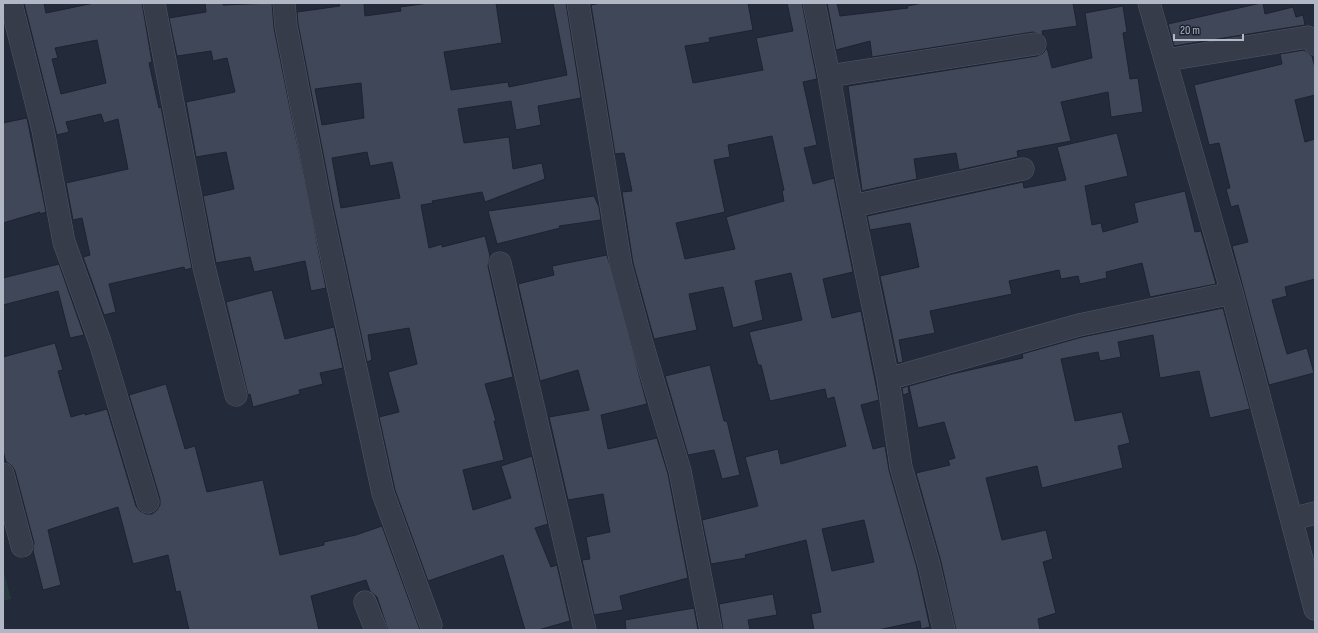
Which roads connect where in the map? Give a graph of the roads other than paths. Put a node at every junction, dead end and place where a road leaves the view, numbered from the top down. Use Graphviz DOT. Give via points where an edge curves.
graph roads {
  1 [pos="11,3"];
  2 [pos="154,3"];
  3 [pos="284,3"];
  4 [pos="578,3"];
  5 [pos="814,3"];
  6 [pos="1149,3"];
  7 [pos="1035,44"];
  8 [pos="1315,44"];
  9 [pos="1166,60"];
  10 [pos="829,76"];
  11 [pos="1023,169"];
  12 [pos="853,206"];
  13 [pos="500,263"];
  14 [pos="1232,293"];
  15 [pos="888,378"];
  16 [pos="236,395"];
  17 [pos="3,474"];
  18 [pos="148,502"];
  19 [pos="1315,513"];
  20 [pos="1292,519"];
  21 [pos="22,546"];
  22 [pos="365,602"];
  23 [pos="1315,609"];
  24 [pos="431,625"];
  25 [pos="376,630"];
  26 [pos="585,630"];
  27 [pos="711,630"];
  28 [pos="944,630"];
  1 -- 18 [label="street" via="43,130 64,242 100,342"];
  2 -- 16 [label="street" via="204,267"];
  3 -- 24 [label="street" via="286,26 321,208 383,493"];
  4 -- 27 [label="street" via="621,266 680,471"];
  5 -- 10 [label="street"];
  6 -- 9 [label="street"];
  7 -- 10 [label="street"];
  8 -- 9 [label="street" via="1308,38"];
  9 -- 14 [label="street"];
  10 -- 12 [label="street"];
  11 -- 12 [label="street"];
  12 -- 15 [label="street"];
  13 -- 26 [label="street"];
  14 -- 15 [label="street" via="1079,325"];
  14 -- 20 [label="street"];
  15 -- 28 [label="street" via="901,467 929,565"];
  17 -- 21 [label="street"];
  19 -- 20 [label="street"];
  20 -- 23 [label="street"];
  22 -- 25 [label="street"];
}
